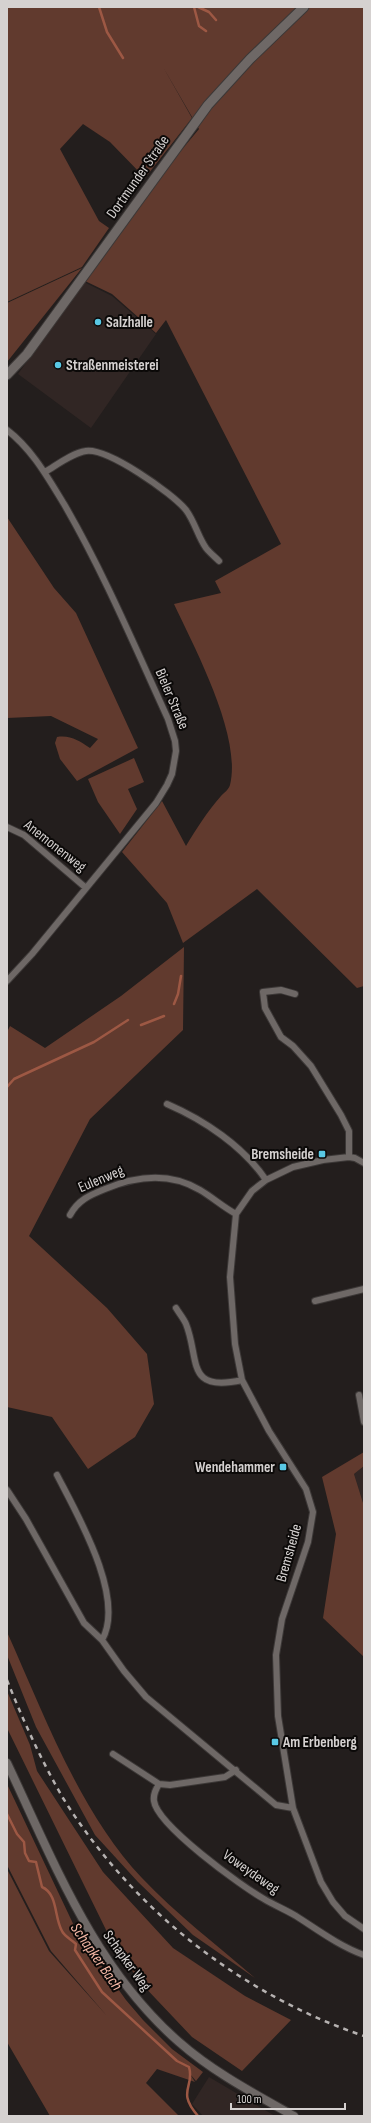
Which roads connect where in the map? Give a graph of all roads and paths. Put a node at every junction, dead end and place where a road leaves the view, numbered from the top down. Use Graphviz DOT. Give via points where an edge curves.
graph roads {
  1 [pos="304,7"];
  2 [pos="7,375"];
  3 [pos="7,430"];
  4 [pos="45,472"];
  5 [pos="219,561"];
  6 [pos="7,827"];
  7 [pos="86,888"];
  8 [pos="7,981"];
  9 [pos="295,994"];
  10 [pos="167,1104"];
  11 [pos="349,1157"];
  12 [pos="364,1163"];
  13 [pos="266,1180"];
  14 [pos="236,1214"];
  15 [pos="70,1215"];
  16 [pos="364,1289"];
  17 [pos="315,1301"];
  18 [pos="176,1308"];
  19 [pos="242,1380"];
  20 [pos="359,1395"];
  21 [pos="364,1422"];
  22 [pos="57,1475"];
  23 [pos="7,1490"];
  24 [pos="102,1640"];
  25 [pos="113,1754"];
  26 [pos="7,1763"];
  27 [pos="236,1770"];
  28 [pos="159,1784"];
  29 [pos="293,1808"];
  30 [pos="364,1930"];
  31 [pos="364,1955"];
  32 [pos="294,2116"];
  1 -- 2 [label="main road, Dortmunder Straße" via="250,59 208,105 27,354"];
  3 -- 4 [label="street, Bieler Straße"];
  4 -- 5 [label="street" via="80,452 94,451 107,456 161,487 176,499 190,517 206,547"];
  4 -- 7 [label="street, Bieler Straße" via="98,567 168,719 175,741 175,764 167,785 156,803"];
  6 -- 7 [label="street, Anemonenweg" via="24,835"];
  7 -- 8 [label="street, Bieler Straße"];
  9 -- 11 [label="street" via="281,990 263,992 265,1008 280,1037 293,1046 311,1066 339,1111 349,1132"];
  10 -- 13 [label="street" via="194,1116 224,1138 249,1160"];
  11 -- 12 [label="street"];
  11 -- 13 [label="street, Bremsheide" via="293,1167"];
  13 -- 14 [label="street, Bremsheide" via="252,1191"];
  14 -- 15 [label="street, Eulenweg" via="199,1189 165,1178 150,1177 135,1179 97,1192 76,1204"];
  14 -- 19 [label="street, Bremsheide" via="230,1277 235,1344"];
  16 -- 17 [label="street"];
  18 -- 19 [label="street" via="186,1324 194,1364 199,1374 209,1381 224,1384"];
  19 -- 29 [label="street, Bremsheide" via="275,1441 306,1490 313,1512 308,1542 282,1619 276,1655 279,1723"];
  20 -- 21 [label="street"];
  22 -- 24 [label="street" via="92,1545 103,1576 110,1614 108,1630"];
  23 -- 24 [label="street" via="26,1519 84,1624"];
  24 -- 27 [label="street" via="146,1697"];
  25 -- 28 [label="street"];
  26 -- 32 [label="street, Schapker Weg" via="86,1927 131,1994 198,2057"];
  27 -- 28 [label="street" via="225,1778"];
  27 -- 29 [label="street" via="276,1805"];
  28 -- 31 [label="street, Voweydeweg" via="154,1793 157,1808 179,1835 192,1846 263,1899"];
  29 -- 30 [label="street, Bremsheide" via="321,1882 345,1916"];
}
